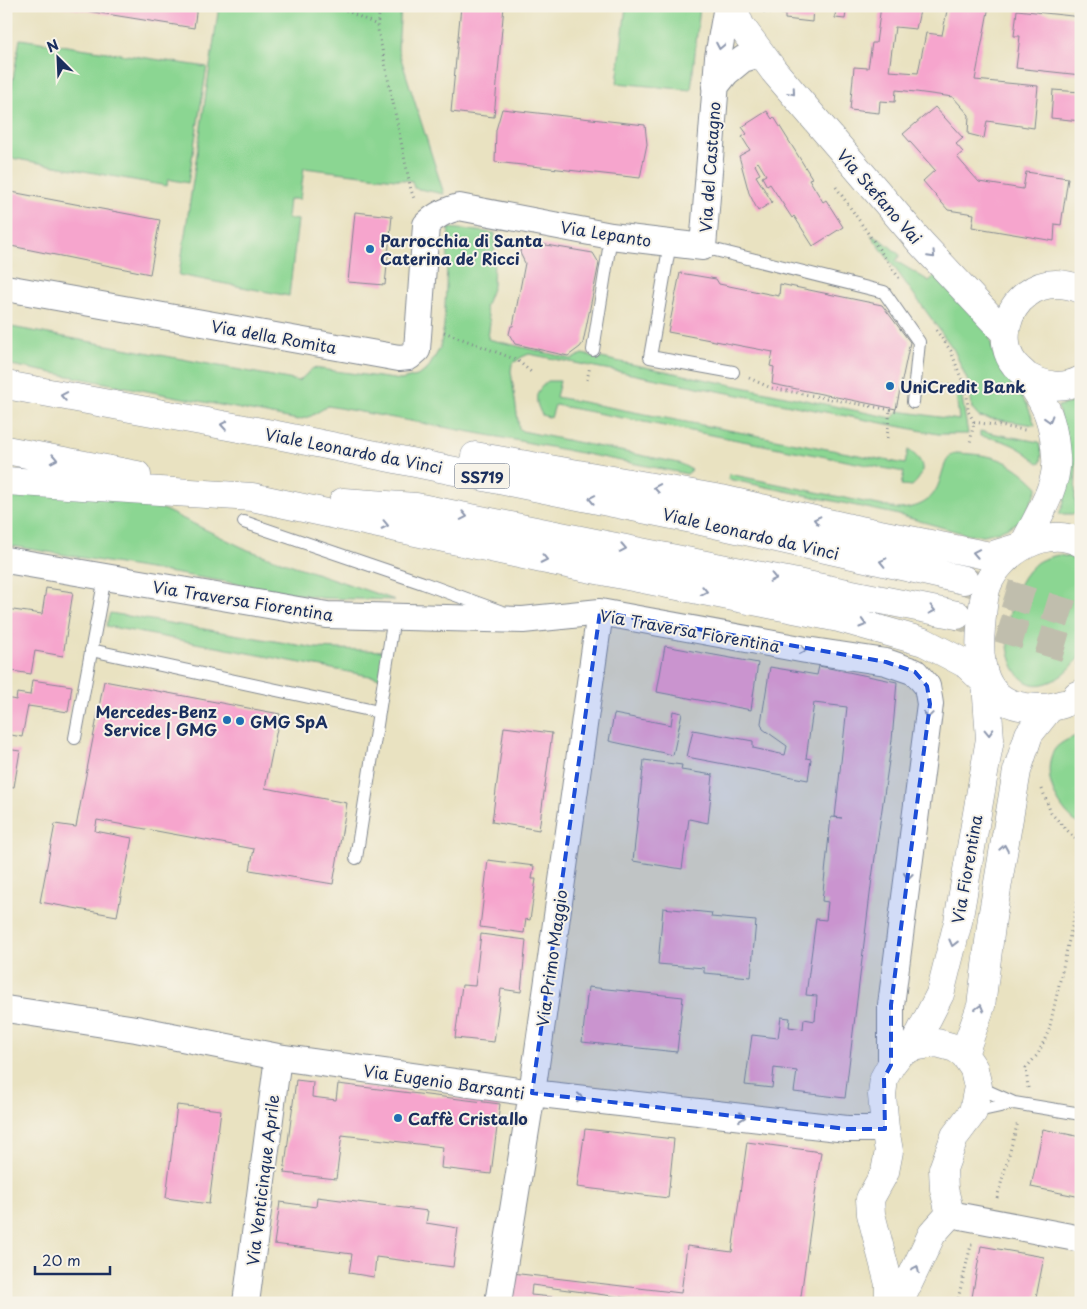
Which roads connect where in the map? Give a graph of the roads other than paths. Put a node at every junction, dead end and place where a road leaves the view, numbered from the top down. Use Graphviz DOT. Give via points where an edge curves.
graph roads {
  1 [pos="727,6"];
  2 [pos="733,6"];
  3 [pos="760,54"];
  4 [pos="716,87"];
  5 [pos="426,225"];
  6 [pos="611,236"];
  7 [pos="670,243"];
  8 [pos="703,247"];
  9 [pos="1076,281"];
  10 [pos="6,288"];
  11 [pos="1005,333"];
  12 [pos="593,350"];
  13 [pos="733,372"];
  14 [pos="1026,376"];
  15 [pos="1081,380"];
  16 [pos="6,386"];
  17 [pos="913,402"];
  18 [pos="272,434"];
  19 [pos="6,450"];
  20 [pos="6,481"];
  21 [pos="248,509"];
  22 [pos="1081,543"];
  23 [pos="1023,546"];
  24 [pos="6,560"];
  25 [pos="105,577"];
  26 [pos="964,580"];
  27 [pos="600,612"];
  28 [pos="957,615"];
  29 [pos="394,617"];
  30 [pos="522,620"];
  31 [pos="91,650"];
  32 [pos="986,683"];
  33 [pos="1079,694"];
  34 [pos="1049,709"];
  35 [pos="379,712"];
  36 [pos="75,738"];
  37 [pos="356,858"];
  38 [pos="6,1009"];
  39 [pos="913,1047"];
  40 [pos="964,1054"];
  41 [pos="278,1057"];
  42 [pos="891,1065"];
  43 [pos="532,1093"];
  44 [pos="975,1100"];
  45 [pos="1019,1104"];
  46 [pos="1081,1114"];
  47 [pos="885,1129"];
  48 [pos="950,1214"];
  49 [pos="932,1234"];
  50 [pos="877,1235"];
  51 [pos="1081,1239"];
  52 [pos="246,1303"];
  53 [pos="498,1303"];
  54 [pos="889,1303"];
  55 [pos="898,1303"];
  1 -- 4 [label="street, Via del Castagno, one-way"];
  2 -- 3 [label="main road" via="740,25"];
  3 -- 4 [label="street, Via del Castagno" via="743,58"];
  3 -- 11 [label="main road, Via Stefano Vai, one-way" via="921,243"];
  4 -- 8 [label="street, Via del Castagno"];
  5 -- 6 [label="street, Via Lepanto" via="445,211 459,207"];
  5 -- 10 [label="street, Via della Romita" via="419,327 416,350 409,357 399,358"];
  6 -- 7 [label="street, Via Lepanto"];
  6 -- 12 [label="lane"];
  7 -- 8 [label="street, Via Lepanto"];
  7 -- 13 [label="lane" via="650,357"];
  8 -- 17 [label="lane" via="884,292 919,342"];
  9 -- 11 [label="main road" via="1050,284 1019,300 1009,316"];
  11 -- 14 [label="main road" via="1007,349 1014,364"];
  14 -- 15 [label="main road" via="1040,384 1056,387"];
  14 -- 23 [label="main road, one-way" via="1045,406 1057,460 1052,487"];
  18 -- 16 [label="main road, Viale Leonardo da Vinci / SS719, one-way"];
  23 -- 18 [label="main road, one-way" via="990,556 721,499 398,443"];
  26 -- 18 [label="main road, Viale Leonardo da Vinci / SS719, one-way" via="692,519"];
  19 -- 21 [label="main road, one-way"];
  20 -- 21 [label="main road"];
  21 -- 28 [label="main road, one-way" via="416,507"];
  21 -- 30 [label="lane"];
  21 -- 32 [label="main road, one-way" via="542,559 839,618 924,642 966,664"];
  22 -- 23 [label="main road" via="1062,536"];
  23 -- 32 [label="main road, Via Fiorentina" via="1000,566 988,586 979,648"];
  24 -- 25 [label="street, Via Traversa Fiorentina"];
  25 -- 29 [label="street, Via Traversa Fiorentina" via="327,616"];
  25 -- 31 [label="lane"];
  27 -- 30 [label="street, Via Traversa Fiorentina"];
  27 -- 42 [label="street, Via Traversa Fiorentina, one-way" via="886,662 915,672 927,686 930,704 891,1005"];
  27 -- 43 [label="street, Via Primo Maggio"];
  29 -- 30 [label="street, Via Traversa Fiorentina"];
  29 -- 35 [label="lane"];
  31 -- 35 [label="lane"];
  31 -- 36 [label="lane"];
  32 -- 34 [label="main road" via="1000,697 1016,706"];
  32 -- 39 [label="main road, Via Fiorentina, one-way" via="990,739 958,922 940,994"];
  33 -- 34 [label="main road"];
  40 -- 34 [label="main road, Via Fiorentina, one-way" via="981,1006 992,918 1018,771 1029,734"];
  35 -- 37 [label="lane"];
  38 -- 41 [label="street, Via Eugenio Barsanti" via="136,1029"];
  39 -- 40 [label="main road, Via Fiorentina" via="937,1043"];
  39 -- 42 [label="main road, Via Fiorentina" via="901,1052"];
  40 -- 44 [label="main road" via="974,1069"];
  41 -- 43 [label="street, Via Eugenio Barsanti"];
  41 -- 52 [label="street, Via Venticinque Aprile"];
  42 -- 47 [label="main road, Via Fiorentina" via="884,1078 882,1096"];
  43 -- 47 [label="street, Via Eugenio Barsanti, one-way" via="847,1129"];
  43 -- 53 [label="street, Via Primo Maggio"];
  44 -- 45 [label="lane"];
  44 -- 45 [label="lane"];
  44 -- 48 [label="main road" via="955,1136 943,1170"];
  45 -- 46 [label="lane"];
  47 -- 50 [label="main road, Via Fiorentina" via="889,1151 885,1172 870,1199"];
  48 -- 49 [label="main road"];
  48 -- 51 [label="street"];
  49 -- 50 [label="main road" via="918,1243 900,1246"];
  55 -- 49 [label="main road, one-way"];
  50 -- 54 [label="main road, Via Fiorentina" via="889,1284"];
}
